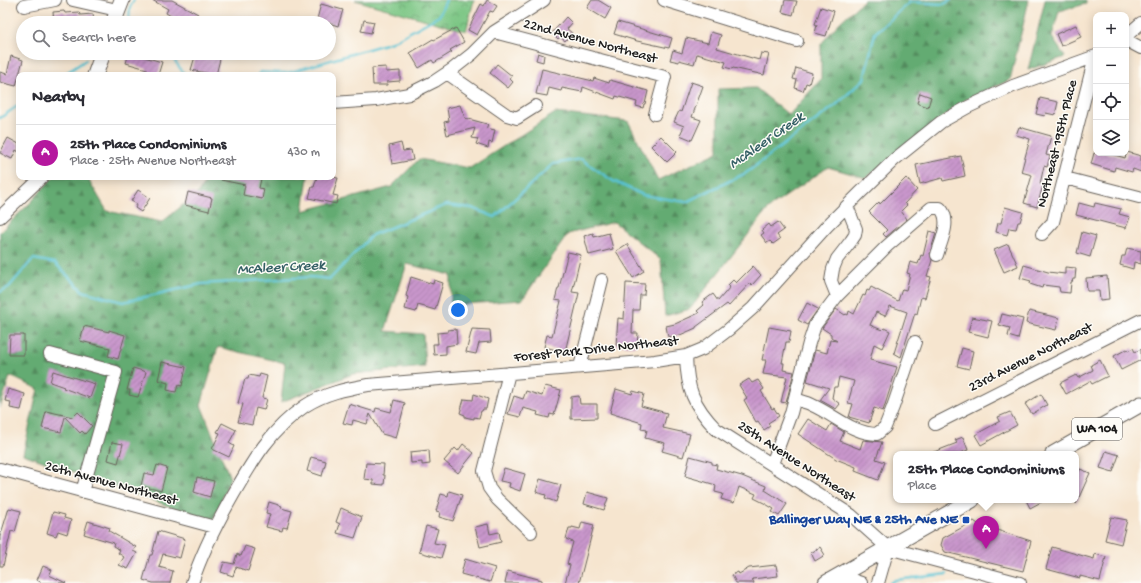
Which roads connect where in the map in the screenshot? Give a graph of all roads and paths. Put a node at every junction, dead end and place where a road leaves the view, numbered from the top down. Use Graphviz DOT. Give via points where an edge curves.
graph roads {
  1 [pos="55,0"];
  2 [pos="73,0"];
  3 [pos="544,0"];
  4 [pos="664,0"];
  5 [pos="24,6"];
  6 [pos="117,11"];
  7 [pos="1141,23"];
  8 [pos="494,32"];
  9 [pos="1129,33"];
  10 [pos="797,41"];
  11 [pos="1129,42"];
  12 [pos="1141,48"];
  13 [pos="1093,58"];
  14 [pos="100,60"];
  15 [pos="1093,69"];
  16 [pos="96,72"];
  17 [pos="447,73"];
  18 [pos="336,103"];
  19 [pos="536,106"];
  20 [pos="655,114"];
  21 [pos="1065,178"];
  22 [pos="39,180"];
  23 [pos="1139,197"];
  24 [pos="847,206"];
  25 [pos="0,217"];
  26 [pos="1042,234"];
  27 [pos="937,255"];
  28 [pos="602,280"];
  29 [pos="837,296"];
  30 [pos="1141,320"];
  31 [pos="915,342"];
  32 [pos="50,354"];
  33 [pos="686,356"];
  34 [pos="580,367"];
  35 [pos="509,374"];
  36 [pos="794,400"];
  37 [pos="1141,404"];
  38 [pos="935,424"];
  39 [pos="1058,451"];
  40 [pos="772,464"];
  41 [pos="0,469"];
  42 [pos="82,492"];
  43 [pos="967,503"];
  44 [pos="215,527"];
  45 [pos="530,532"];
  46 [pos="888,548"];
  47 [pos="829,581"];
  48 [pos="192,583"];
  49 [pos="860,583"];
  50 [pos="878,583"];
  51 [pos="1020,583"];
  1 -- 5 [label="street"];
  2 -- 6 [label="street"];
  3 -- 8 [label="street"];
  4 -- 10 [label="street"];
  7 -- 9 [label="street"];
  8 -- 17 [label="street" via="472,54"];
  8 -- 20 [label="street, 22nd Avenue Northeast" via="665,77"];
  11 -- 12 [label="street"];
  13 -- 24 [label="street, Forest Park Drive Northeast" via="1013,86 941,122 895,159"];
  14 -- 16 [label="main road"];
  15 -- 21 [label="street, Northeast 195th Place"];
  17 -- 18 [label="street" via="409,94 376,100"];
  17 -- 19 [label="street" via="507,115 517,118"];
  21 -- 23 [label="street"];
  21 -- 26 [label="street, Northeast 195th Place" via="1053,222"];
  22 -- 25 [label="street"];
  24 -- 29 [label="street" via="856,229 855,236 833,268 831,281"];
  24 -- 33 [label="street, Forest Park Drive Northeast" via="753,308 702,349"];
  27 -- 29 [label="street" via="946,223 944,212 940,208 931,208 887,246"];
  28 -- 34 [label="street"];
  29 -- 36 [label="street" via="815,325"];
  30 -- 38 [label="street, 23rd Avenue Northeast"];
  31 -- 36 [label="street" via="885,427 877,434 869,434 840,422 811,404"];
  32 -- 42 [label="street" via="116,372"];
  33 -- 34 [label="street, Forest Park Drive Northeast"];
  33 -- 40 [label="street, 25th Avenue Northeast" via="687,379 704,416 716,429"];
  34 -- 35 [label="street, Forest Park Drive Northeast"];
  35 -- 44 [label="street, Forest Park Drive Northeast" via="368,385 337,391 318,399 278,428 266,442"];
  35 -- 45 [label="street" via="484,471 489,488 497,499"];
  36 -- 40 [label="street"];
  37 -- 39 [label="main road, WA 104"];
  40 -- 46 [label="street, 25th Avenue Northeast" via="851,515"];
  41 -- 42 [label="street, 26th Avenue Northeast"];
  42 -- 44 [label="street, 26th Avenue Northeast"];
  43 -- 46 [label="main road"];
  44 -- 48 [label="street, Forest Park Drive Northeast"];
  46 -- 47 [label="main road"];
  46 -- 50 [label="street"];
  46 -- 51 [label="street, 25th Avenue Northeast"];
  47 -- 49 [label="street" via="849,579"];
}
